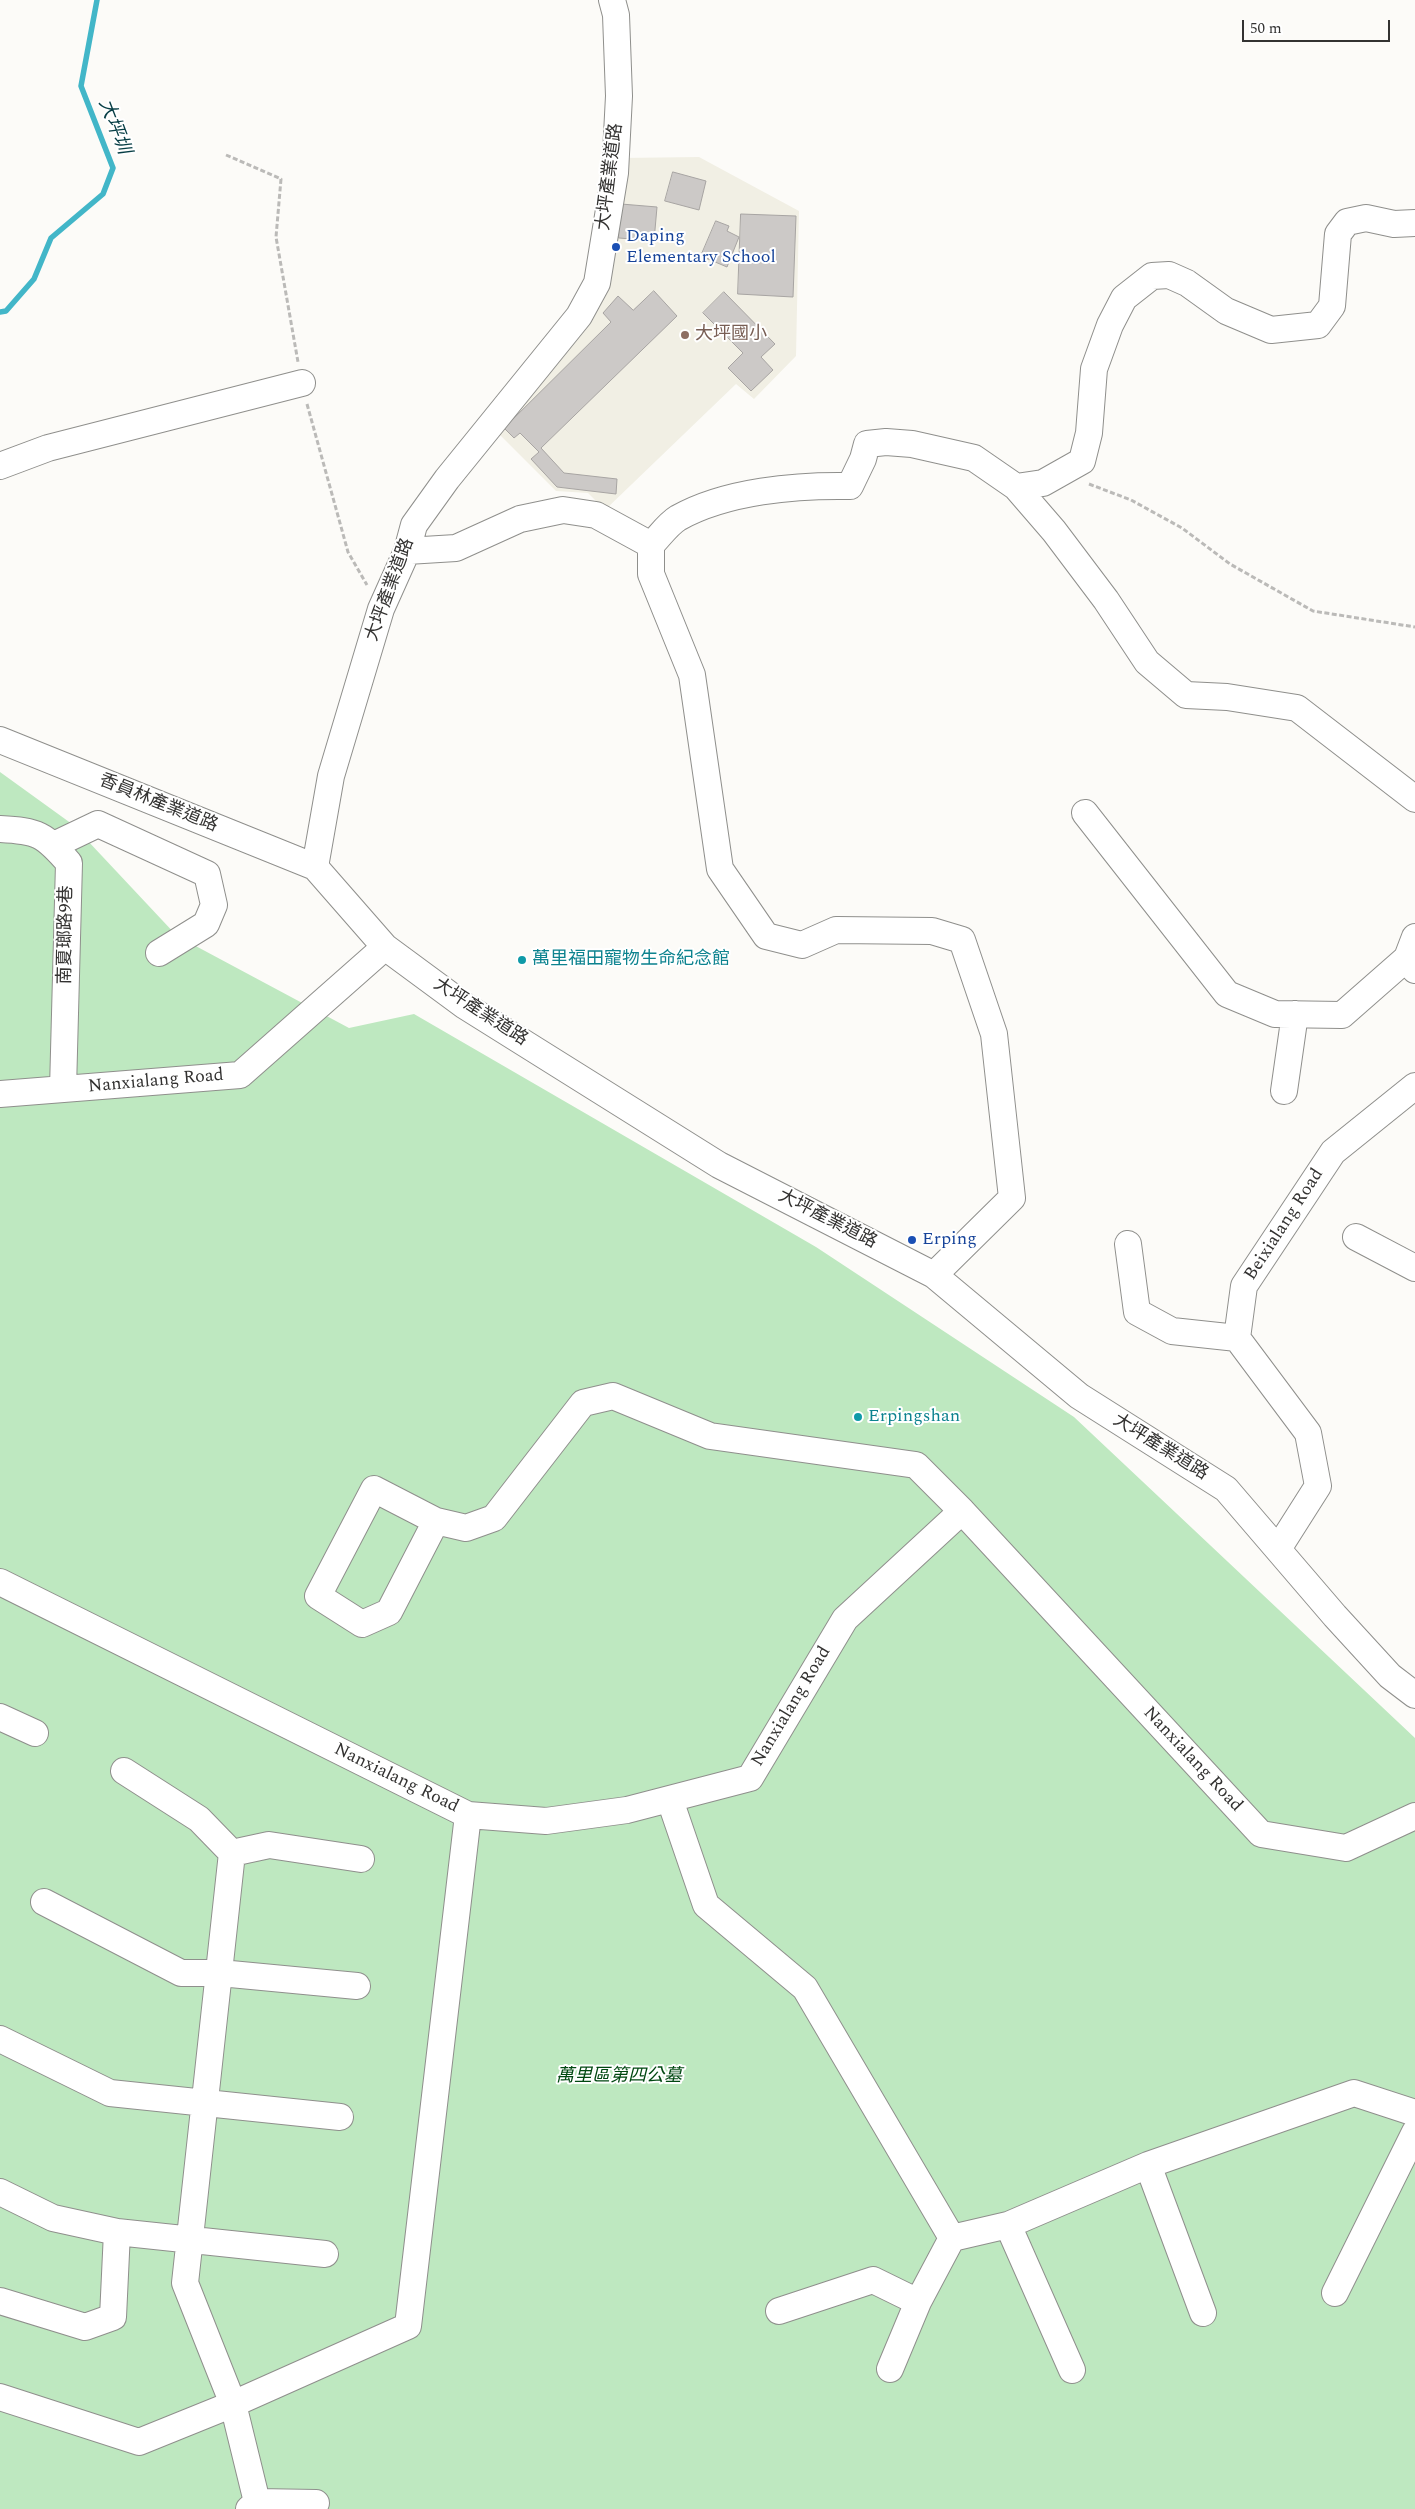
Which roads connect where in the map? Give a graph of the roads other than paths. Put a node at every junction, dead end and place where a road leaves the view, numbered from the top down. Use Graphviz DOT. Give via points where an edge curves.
graph roads {
  1 [pos="612,0"];
  2 [pos="1415,223"];
  3 [pos="302,383"];
  4 [pos="0,466"];
  5 [pos="1016,487"];
  6 [pos="651,545"];
  7 [pos="407,551"];
  8 [pos="0,740"];
  9 [pos="1415,798"];
  10 [pos="1085,814"];
  11 [pos="0,829"];
  12 [pos="54,845"];
  13 [pos="315,867"];
  14 [pos="385,947"];
  15 [pos="159,953"];
  16 [pos="1412,955"];
  17 [pos="1295,1014"];
  18 [pos="1415,1086"];
  19 [pos="63,1089"];
  20 [pos="1284,1091"];
  21 [pos="0,1094"];
  22 [pos="1356,1236"];
  23 [pos="1128,1244"];
  24 [pos="1415,1268"];
  25 [pos="934,1275"];
  26 [pos="1237,1338"];
  27 [pos="962,1512"];
  28 [pos="436,1521"];
  29 [pos="1278,1549"];
  30 [pos="0,1582"];
  31 [pos="1415,1695"];
  32 [pos="0,1717"];
  33 [pos="35,1733"];
  34 [pos="124,1771"];
  35 [pos="670,1800"];
  36 [pos="468,1815"];
  37 [pos="1415,1816"];
  38 [pos="232,1853"];
  39 [pos="361,1859"];
  40 [pos="44,1902"];
  41 [pos="220,1973"];
  42 [pos="357,1986"];
  43 [pos="0,2039"];
  44 [pos="205,2103"];
  45 [pos="1415,2113"];
  46 [pos="340,2117"];
  47 [pos="1415,2132"];
  48 [pos="1148,2165"];
  49 [pos="0,2192"];
  50 [pos="1008,2225"];
  51 [pos="117,2232"];
  52 [pos="952,2238"];
  53 [pos="190,2239"];
  54 [pos="325,2254"];
  55 [pos="1335,2293"];
  56 [pos="0,2301"];
  57 [pos="918,2302"];
  58 [pos="779,2311"];
  59 [pos="1203,2314"];
  60 [pos="890,2369"];
  61 [pos="1072,2370"];
  62 [pos="0,2397"];
  63 [pos="232,2404"];
  64 [pos="316,2503"];
  65 [pos="253,2505"];
  1 -- 7 [label="street, 大坪產業道路" via="616,15 619,106 615,173 597,283 578,316 414,525"];
  2 -- 5 [label="street" via="1394,224 1366,218 1347,222 1338,234 1332,306 1318,326 1272,330 1226,311 1187,283 1169,275 1152,276 1124,298 1110,325 1094,369 1089,433 1082,462 1043,483"];
  3 -- 4 [label="street" via="48,448"];
  5 -- 6 [label="street" via="974,458 912,444 867,444 850,486 809,485 727,499 676,519"];
  5 -- 9 [label="street" via="1094,584 1147,662 1186,695 1227,697 1297,708"];
  6 -- 7 [label="street" via="596,515 563,510 520,519 456,548"];
  6 -- 25 [label="street" via="651,574 692,675 720,869 766,936 802,945 836,930 932,931 962,940 994,1034 1012,1198"];
  7 -- 13 [label="street, 大坪產業道路" via="381,609 331,776"];
  8 -- 13 [label="street, 香員林產業道路"];
  10 -- 17 [label="street" via="1227,994 1275,1014"];
  11 -- 12 [label="street, 南夏瑯路9巷" via="31,831"];
  12 -- 15 [label="street" via="98,824 207,874 214,905 206,924"];
  12 -- 19 [label="street, 南夏瑯路9巷" via="69,863"];
  13 -- 14 [label="street, 大坪產業道路"];
  14 -- 19 [label="street, Nanxialang Road" via="240,1075"];
  14 -- 25 [label="street, 大坪產業道路" via="465,1006 719,1165"];
  16 -- 17 [label="street" via="1342,1015"];
  17 -- 20 [label="street"];
  18 -- 26 [label="street, Beixialang Road" via="1333,1152 1244,1286"];
  19 -- 21 [label="street, Nanxialang Road"];
  22 -- 24 [label="street"];
  23 -- 26 [label="street" via="1137,1312 1172,1331"];
  25 -- 29 [label="street, 大坪產業道路" via="1079,1396 1226,1489"];
  26 -- 29 [label="street" via="1308,1432 1318,1486"];
  27 -- 28 [label="street" via="916,1465 710,1436 613,1396 583,1403 494,1518 466,1528"];
  27 -- 35 [label="street, Nanxialang Road" via="845,1619 750,1778"];
  27 -- 37 [label="street, Nanxialang Road" via="1261,1834 1346,1848"];
  28 -- 28 [label="street" via="389,1612 362,1624 318,1596 374,1489"];
  29 -- 31 [label="street, 大坪產業道路" via="1390,1676"];
  30 -- 36 [label="street, Nanxialang Road"];
  32 -- 33 [label="street"];
  34 -- 38 [label="street" via="199,1819"];
  35 -- 36 [label="street, Nanxialang Road" via="627,1810 546,1821"];
  35 -- 52 [label="street" via="706,1905 805,1988"];
  36 -- 63 [label="street" via="408,2326"];
  38 -- 39 [label="street" via="270,1845"];
  38 -- 41 [label="street"];
  40 -- 41 [label="street" via="181,1973"];
  41 -- 42 [label="street"];
  41 -- 44 [label="street"];
  43 -- 44 [label="street" via="110,2093"];
  44 -- 46 [label="street"];
  44 -- 53 [label="street"];
  45 -- 48 [label="street" via="1354,2093"];
  47 -- 55 [label="street"];
  48 -- 50 [label="street"];
  48 -- 59 [label="street"];
  49 -- 51 [label="street" via="53,2218"];
  50 -- 52 [label="street"];
  50 -- 61 [label="street"];
  51 -- 53 [label="street"];
  51 -- 56 [label="street" via="113,2317 86,2327"];
  52 -- 57 [label="street"];
  53 -- 54 [label="street"];
  53 -- 63 [label="street" via="185,2283"];
  57 -- 58 [label="street" via="872,2280"];
  57 -- 60 [label="street"];
  62 -- 63 [label="street" via="139,2442"];
  63 -- 65 [label="street"];
  64 -- 65 [label="street"];
}
